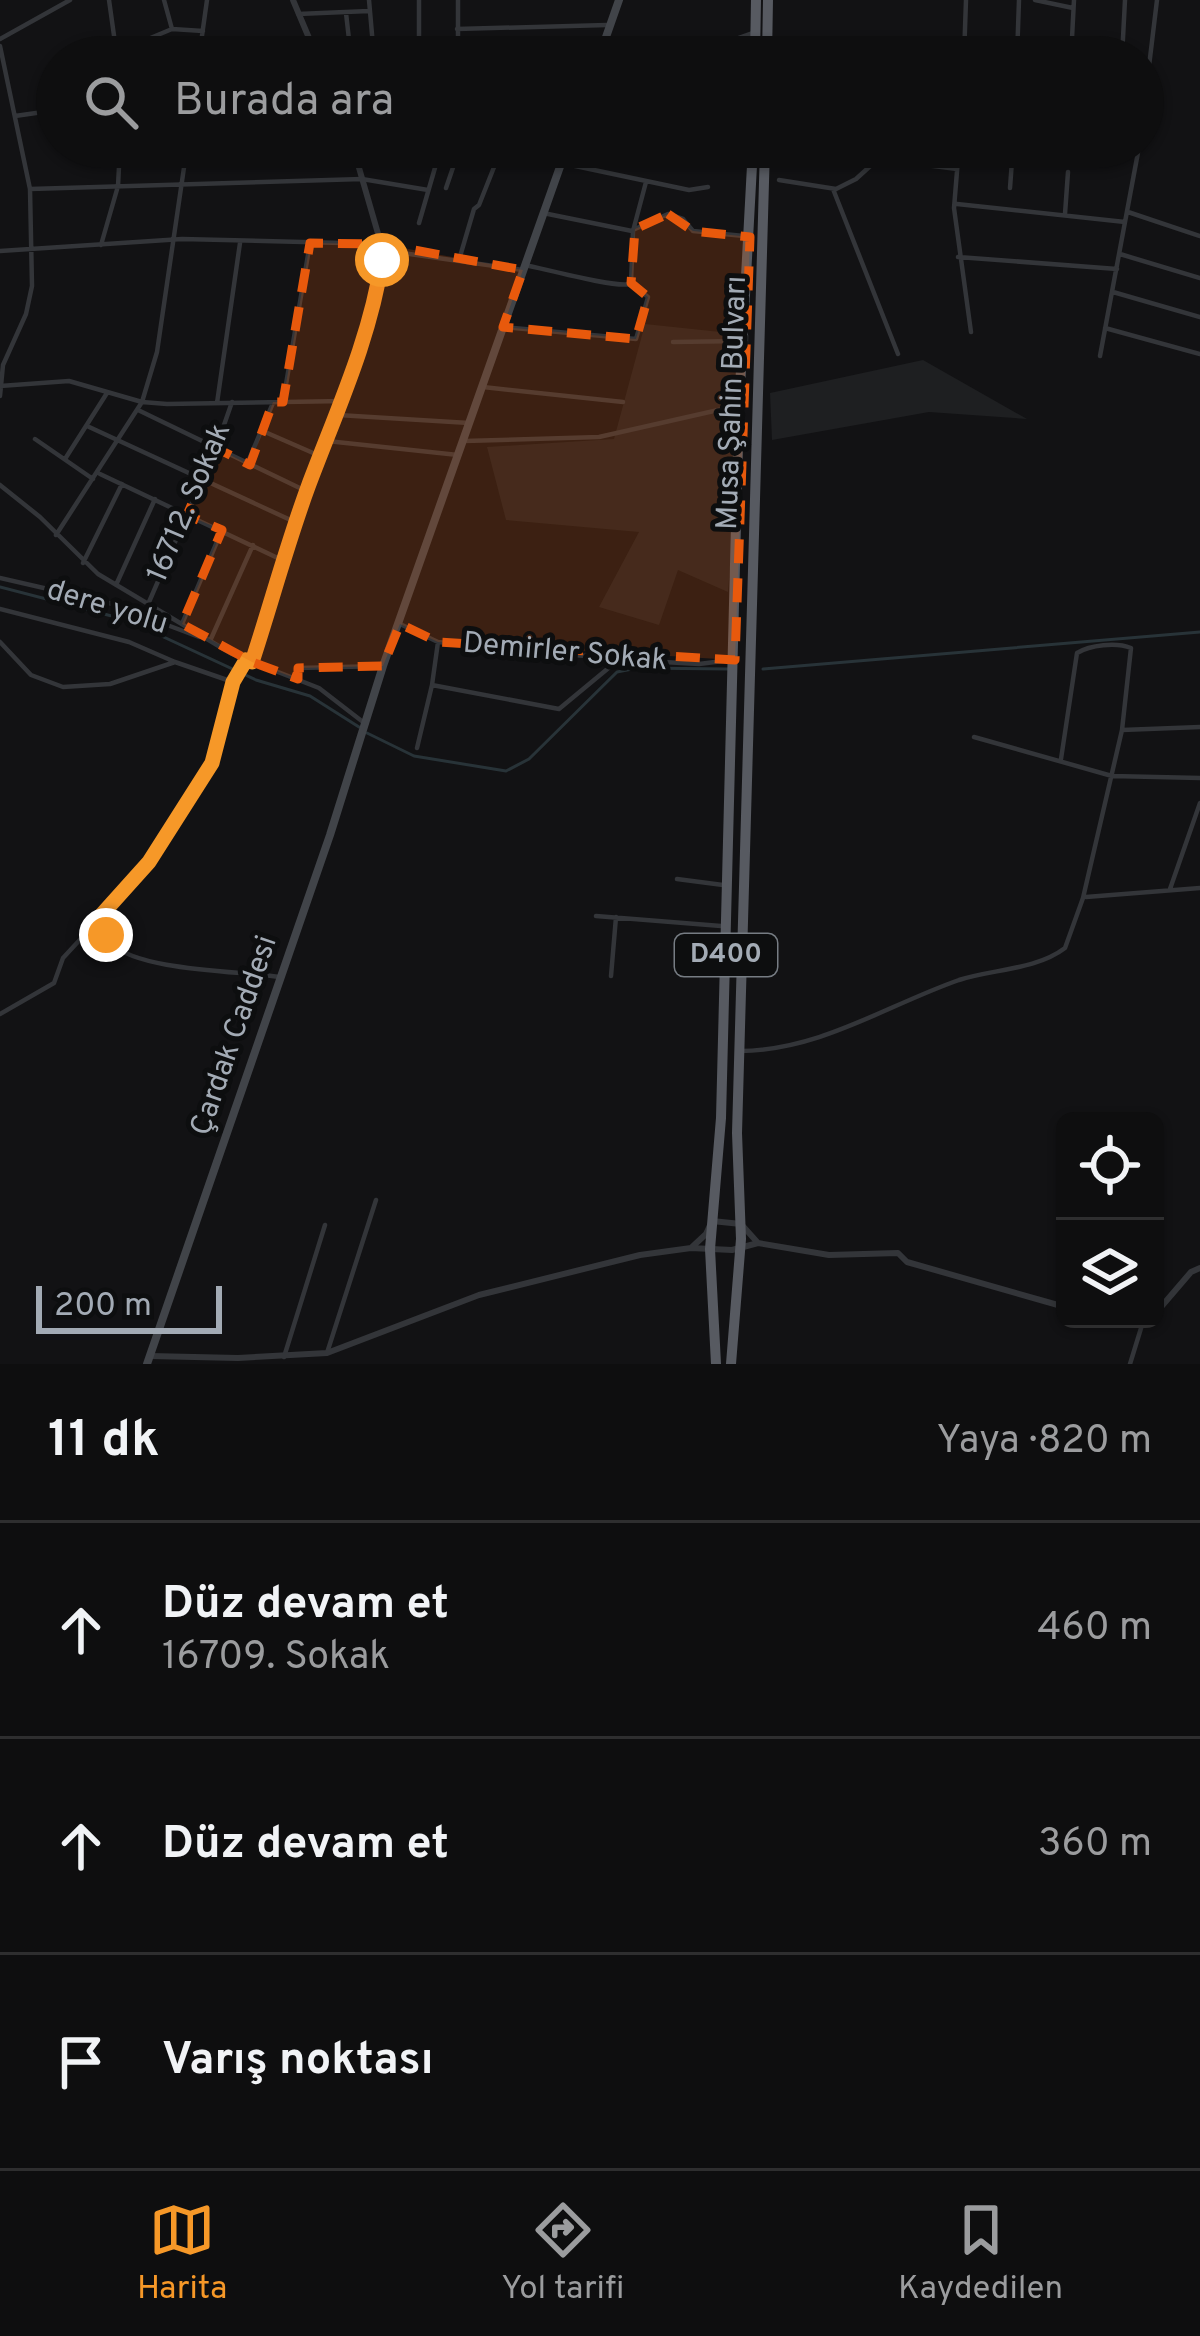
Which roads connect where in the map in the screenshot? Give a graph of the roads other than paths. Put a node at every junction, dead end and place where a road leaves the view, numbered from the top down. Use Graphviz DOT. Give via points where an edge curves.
graph roads {
  1 [pos="70,0"];
  2 [pos="110,0"];
  3 [pos="164,0"];
  4 [pos="207,0"];
  5 [pos="293,0"];
  6 [pos="369,0"];
  7 [pos="419,0"];
  8 [pos="458,0"];
  9 [pos="619,0"];
  10 [pos="756,0"];
  11 [pos="768,0"];
  12 [pos="967,0"];
  13 [pos="1018,0"];
  14 [pos="1035,0"];
  15 [pos="1125,0"];
  16 [pos="1157,0"];
  17 [pos="1073,4"];
  18 [pos="369,10"];
  19 [pos="346,13"];
  20 [pos="298,14"];
  21 [pos="610,25"];
  22 [pos="172,29"];
  23 [pos="457,29"];
  24 [pos="203,31"];
  25 [pos="755,32"];
  26 [pos="115,36"];
  27 [pos="157,36"];
  28 [pos="202,36"];
  29 [pos="306,36"];
  30 [pos="349,36"];
  31 [pos="372,36"];
  32 [pos="418,36"];
  33 [pos="457,36"];
  34 [pos="606,36"];
  35 [pos="744,36"];
  36 [pos="755,36"];
  37 [pos="767,36"];
  38 [pos="965,36"];
  39 [pos="1017,36"];
  40 [pos="1072,36"];
  41 [pos="1123,36"];
  42 [pos="1153,36"];
  43 [pos="0,42"];
  44 [pos="36,113"];
  45 [pos="14,116"];
  46 [pos="119,168"];
  47 [pos="184,168"];
  48 [pos="359,168"];
  49 [pos="434,168"];
  50 [pos="453,168"];
  51 [pos="494,168"];
  52 [pos="560,168"];
  53 [pos="584,168"];
  54 [pos="752,168"];
  55 [pos="764,168"];
  56 [pos="866,168"];
  57 [pos="945,168"];
  58 [pos="1011,168"];
  59 [pos="1136,168"];
  60 [pos="957,169"];
  61 [pos="1068,172"];
  62 [pos="362,179"];
  63 [pos="779,180"];
  64 [pos="646,182"];
  65 [pos="182,184"];
  66 [pos="118,186"];
  67 [pos="709,187"];
  68 [pos="446,188"];
  69 [pos="1010,188"];
  70 [pos="30,189"];
  71 [pos="833,189"];
  72 [pos="428,190"];
  73 [pos="956,203"];
  74 [pos="1128,212"];
  75 [pos="543,214"];
  76 [pos="1065,217"];
  77 [pos="1125,222"];
  78 [pos="419,223"];
  79 [pos="634,230"];
  80 [pos="1200,236"];
  81 [pos="750,237"];
  82 [pos="174,240"];
  83 [pos="240,243"];
  84 [pos="310,243"];
  85 [pos="100,245"];
  86 [pos="381,247"];
  87 [pos="32,249"];
  88 [pos="0,251"];
  89 [pos="1120,254"];
  90 [pos="958,257"];
  91 [pos="459,260"];
  92 [pos="524,267"];
  93 [pos="1117,269"];
  94 [pos="1200,278"];
  95 [pos="631,283"];
  96 [pos="1113,292"];
  97 [pos="1200,317"];
  98 [pos="503,327"];
  99 [pos="1105,328"];
  100 [pos="971,332"];
  101 [pos="742,341"];
  102 [pos="673,342"];
  103 [pos="1200,354"];
  104 [pos="898,355"];
  105 [pos="1100,356"];
  106 [pos="1,386"];
  107 [pos="482,387"];
  108 [pos="108,392"];
  109 [pos="0,396"];
  110 [pos="344,401"];
  111 [pos="142,402"];
  112 [pos="232,402"];
  113 [pos="273,402"];
  114 [pos="283,402"];
  115 [pos="623,402"];
  116 [pos="217,403"];
  117 [pos="739,406"];
  118 [pos="138,410"];
  119 [pos="338,415"];
  120 [pos="469,422"];
  121 [pos="87,426"];
  122 [pos="262,431"];
  123 [pos="35,439"];
  124 [pos="326,441"];
  125 [pos="464,441"];
  126 [pos="118,443"];
  127 [pos="216,448"];
  128 [pos="320,456"];
  129 [pos="459,456"];
  130 [pos="65,459"];
  131 [pos="247,464"];
  132 [pos="95,476"];
  133 [pos="201,482"];
  134 [pos="122,484"];
  135 [pos="0,485"];
  136 [pos="307,491"];
  137 [pos="155,499"];
  138 [pos="187,515"];
  139 [pos="297,523"];
  140 [pos="222,530"];
  141 [pos="56,535"];
  142 [pos="253,545"];
  143 [pos="284,561"];
  144 [pos="83,563"];
  145 [pos="0,578"];
  146 [pos="116,585"];
  147 [pos="148,603"];
  148 [pos="0,609"];
  149 [pos="182,624"];
  150 [pos="400,624"];
  151 [pos="438,642"];
  152 [pos="0,643"];
  153 [pos="213,643"];
  154 [pos="619,659"];
  155 [pos="741,660"];
  156 [pos="249,661"];
  157 [pos="175,662"];
  158 [pos="383,666"];
  159 [pos="298,679"];
  160 [pos="235,680"];
  161 [pos="432,685"];
  162 [pos="365,726"];
  163 [pos="1200,727"];
  164 [pos="1123,730"];
  165 [pos="974,737"];
  166 [pos="417,748"];
  167 [pos="1060,759"];
  168 [pos="1112,776"];
  169 [pos="1200,778"];
  170 [pos="1200,803"];
  171 [pos="677,879"];
  172 [pos="728,886"];
  173 [pos="1200,888"];
  174 [pos="1170,889"];
  175 [pos="1083,898"];
  176 [pos="596,916"];
  177 [pos="616,917"];
  178 [pos="96,921"];
  179 [pos="727,927"];
  180 [pos="611,976"];
  181 [pos="280,977"];
  182 [pos="0,1014"];
  183 [pos="740,1052"];
  184 [pos="376,1200"];
  185 [pos="712,1222"];
  186 [pos="741,1224"];
  187 [pos="325,1225"];
  188 [pos="758,1243"];
  189 [pos="691,1248"];
  190 [pos="741,1248"];
  191 [pos="710,1249"];
  192 [pos="1200,1268"];
  193 [pos="1056,1304"];
  194 [pos="1164,1304"];
  195 [pos="1141,1328"];
  196 [pos="327,1353"];
  197 [pos="284,1357"];
  198 [pos="149,1360"];
  199 [pos="716,1364"];
  200 [pos="730,1364"];
  201 [pos="1130,1364"];
  1 -- 43 [label="street"];
  2 -- 26 [label="street"];
  3 -- 22 [label="street"];
  4 -- 24 [label="street"];
  5 -- 20 [label="street"];
  6 -- 18 [label="street"];
  7 -- 32 [label="street"];
  8 -- 23 [label="street"];
  9 -- 21 [label="main road"];
  10 -- 25 [label="highway"];
  11 -- 37 [label="highway"];
  12 -- 38 [label="street"];
  13 -- 39 [label="street"];
  14 -- 17 [label="street"];
  15 -- 41 [label="street"];
  16 -- 42 [label="street"];
  17 -- 40 [label="street"];
  18 -- 19 [label="street"];
  18 -- 31 [label="street"];
  19 -- 20 [label="street"];
  19 -- 30 [label="street"];
  20 -- 29 [label="street"];
  21 -- 23 [label="street"];
  21 -- 34 [label="main road"];
  22 -- 24 [label="street"];
  22 -- 27 [label="street"];
  23 -- 33 [label="street"];
  24 -- 28 [label="street"];
  25 -- 35 [label="street"];
  25 -- 36 [label="highway"];
  43 -- 45 [label="street"];
  44 -- 45 [label="street"];
  45 -- 70 [label="street"];
  46 -- 66 [label="street"];
  47 -- 65 [label="street"];
  48 -- 62 [label="street"];
  49 -- 72 [label="street"];
  50 -- 68 [label="street"];
  51 -- 91 [label="street"];
  52 -- 75 [label="main road, Çardak Caddesi"];
  53 -- 64 [label="street"];
  54 -- 81 [label="highway, Musa Şahin Bulvarı / D400"];
  55 -- 155 [label="highway, Musa Şahin Bulvarı / D400"];
  56 -- 71 [label="street"];
  57 -- 60 [label="street"];
  58 -- 69 [label="street"];
  59 -- 74 [label="street"];
  60 -- 73 [label="street"];
  61 -- 76 [label="street"];
  62 -- 65 [label="street"];
  62 -- 72 [label="street"];
  62 -- 86 [label="street"];
  63 -- 71 [label="street"];
  64 -- 67 [label="street"];
  64 -- 79 [label="street"];
  65 -- 66 [label="street"];
  65 -- 82 [label="street"];
  66 -- 70 [label="street"];
  66 -- 85 [label="street"];
  70 -- 87 [label="street"];
  71 -- 104 [label="street"];
  72 -- 78 [label="street"];
  73 -- 76 [label="street"];
  73 -- 90 [label="street"];
  74 -- 77 [label="street"];
  74 -- 80 [label="street"];
  75 -- 79 [label="street"];
  75 -- 92 [label="main road, Çardak Caddesi"];
  76 -- 77 [label="street"];
  77 -- 89 [label="street"];
  79 -- 81 [label="street" via="668,214 693,231"];
  79 -- 95 [label="street"];
  81 -- 101 [label="highway, Musa Şahin Bulvarı / D400"];
  82 -- 83 [label="street"];
  82 -- 85 [label="street"];
  82 -- 111 [label="street"];
  83 -- 84 [label="street"];
  83 -- 116 [label="street"];
  84 -- 86 [label="street"];
  84 -- 114 [label="street"];
  85 -- 87 [label="street"];
  86 -- 91 [label="street"];
  86 -- 110 [label="street" via="374,302"];
  87 -- 88 [label="street"];
  87 -- 106 [label="street" via="31,296"];
  89 -- 93 [label="street"];
  89 -- 94 [label="street"];
  90 -- 93 [label="street"];
  90 -- 100 [label="street"];
  91 -- 92 [label="street"];
  92 -- 95 [label="street"];
  92 -- 98 [label="main road, Çardak Caddesi"];
  93 -- 96 [label="street"];
  95 -- 98 [label="street" via="648,297 636,339"];
  96 -- 97 [label="street"];
  96 -- 99 [label="street"];
  98 -- 107 [label="main road, Çardak Caddesi"];
  99 -- 103 [label="street"];
  99 -- 105 [label="street"];
  101 -- 102 [label="street"];
  101 -- 117 [label="highway, Musa Şahin Bulvarı / D400"];
  106 -- 108 [label="street" via="69,381"];
  106 -- 109 [label="street"];
  107 -- 115 [label="street"];
  107 -- 120 [label="main road, Çardak Caddesi"];
  108 -- 111 [label="street"];
  108 -- 121 [label="street"];
  110 -- 114 [label="street"];
  110 -- 119 [label="street"];
  111 -- 116 [label="street"];
  111 -- 118 [label="street"];
  112 -- 113 [label="street"];
  112 -- 116 [label="street"];
  112 -- 127 [label="street, 16712. Sokak"];
  113 -- 114 [label="street"];
  113 -- 122 [label="street"];
  117 -- 125 [label="street" via="599,437"];
  117 -- 155 [label="highway, Musa Şahin Bulvarı / D400"];
  118 -- 126 [label="street"];
  118 -- 127 [label="street"];
  119 -- 120 [label="street"];
  119 -- 124 [label="street"];
  120 -- 125 [label="main road, Çardak Caddesi"];
  121 -- 126 [label="street"];
  121 -- 130 [label="street"];
  122 -- 128 [label="street"];
  122 -- 131 [label="street"];
  123 -- 130 [label="street"];
  124 -- 128 [label="street"];
  124 -- 129 [label="street"];
  125 -- 129 [label="main road, Çardak Caddesi"];
  126 -- 132 [label="street"];
  126 -- 133 [label="street"];
  127 -- 131 [label="street"];
  127 -- 133 [label="street, 16712. Sokak"];
  128 -- 136 [label="street"];
  129 -- 150 [label="main road, Çardak Caddesi"];
  130 -- 132 [label="street"];
  131 -- 136 [label="street"];
  132 -- 134 [label="street"];
  132 -- 141 [label="street"];
  133 -- 138 [label="street, 16712. Sokak"];
  133 -- 139 [label="street"];
  134 -- 137 [label="street"];
  134 -- 144 [label="street"];
  135 -- 141 [label="street"];
  136 -- 139 [label="street"];
  137 -- 138 [label="street"];
  137 -- 146 [label="street"];
  138 -- 140 [label="street"];
  138 -- 147 [label="street, 16712. Sokak"];
  139 -- 143 [label="street"];
  140 -- 142 [label="street"];
  140 -- 149 [label="street"];
  141 -- 144 [label="street"];
  142 -- 143 [label="street"];
  142 -- 153 [label="street"];
  143 -- 156 [label="street"];
  144 -- 146 [label="street"];
  145 -- 153 [label="street, dere yolu" via="110,603"];
  146 -- 147 [label="street"];
  147 -- 149 [label="street"];
  148 -- 157 [label="street"];
  149 -- 153 [label="street"];
  150 -- 151 [label="street, Demirler Sokak"];
  150 -- 158 [label="main road, Çardak Caddesi"];
  151 -- 154 [label="street, Demirler Sokak"];
  151 -- 161 [label="street"];
  152 -- 157 [label="street" via="31,675 63,687 110,684"];
  153 -- 156 [label="street"];
  154 -- 155 [label="street, Demirler Sokak"];
  154 -- 161 [label="street" via="559,709"];
  155 -- 172 [label="highway, D400"];
  155 -- 183 [label="highway, D400"];
  156 -- 159 [label="street"];
  156 -- 160 [label="street"];
  157 -- 160 [label="street"];
  158 -- 159 [label="street" via="298,668"];
  158 -- 162 [label="main road, Çardak Caddesi"];
  159 -- 162 [label="street"];
  160 -- 178 [label="street" via="212,763 149,862"];
  161 -- 166 [label="street"];
  162 -- 181 [label="main road, Çardak Caddesi"];
  163 -- 164 [label="street"];
  164 -- 167 [label="street" via="1131,648 1084,649 1072,664"];
  164 -- 168 [label="street"];
  165 -- 167 [label="street"];
  167 -- 168 [label="street"];
  168 -- 169 [label="street"];
  168 -- 175 [label="street"];
  170 -- 174 [label="street"];
  171 -- 172 [label="street"];
  172 -- 179 [label="highway, D400"];
  173 -- 174 [label="street"];
  174 -- 175 [label="street"];
  175 -- 183 [label="street" via="1058,953 961,980 791,1048"];
  176 -- 177 [label="street"];
  177 -- 179 [label="street"];
  177 -- 180 [label="street"];
  178 -- 181 [label="street" via="114,946 137,957"];
  178 -- 182 [label="street" via="60,963 54,983"];
  179 -- 185 [label="highway, D400"];
  181 -- 198 [label="main road, Çardak Caddesi"];
  183 -- 186 [label="highway, D400"];
  184 -- 196 [label="street"];
  185 -- 186 [label="street"];
  185 -- 189 [label="street"];
  185 -- 191 [label="highway, D400"];
  186 -- 188 [label="street"];
  186 -- 190 [label="highway, D400"];
  187 -- 197 [label="street"];
  188 -- 190 [label="street"];
  188 -- 193 [label="street" via="829,1255 898,1252 907,1262"];
  189 -- 191 [label="street"];
  189 -- 196 [label="street" via="479,1295"];
  190 -- 191 [label="street"];
  190 -- 200 [label="highway, D400"];
  191 -- 199 [label="highway, D400"];
  192 -- 194 [label="street"];
  195 -- 201 [label="street"];
  196 -- 197 [label="street"];
  197 -- 198 [label="street"];
}
